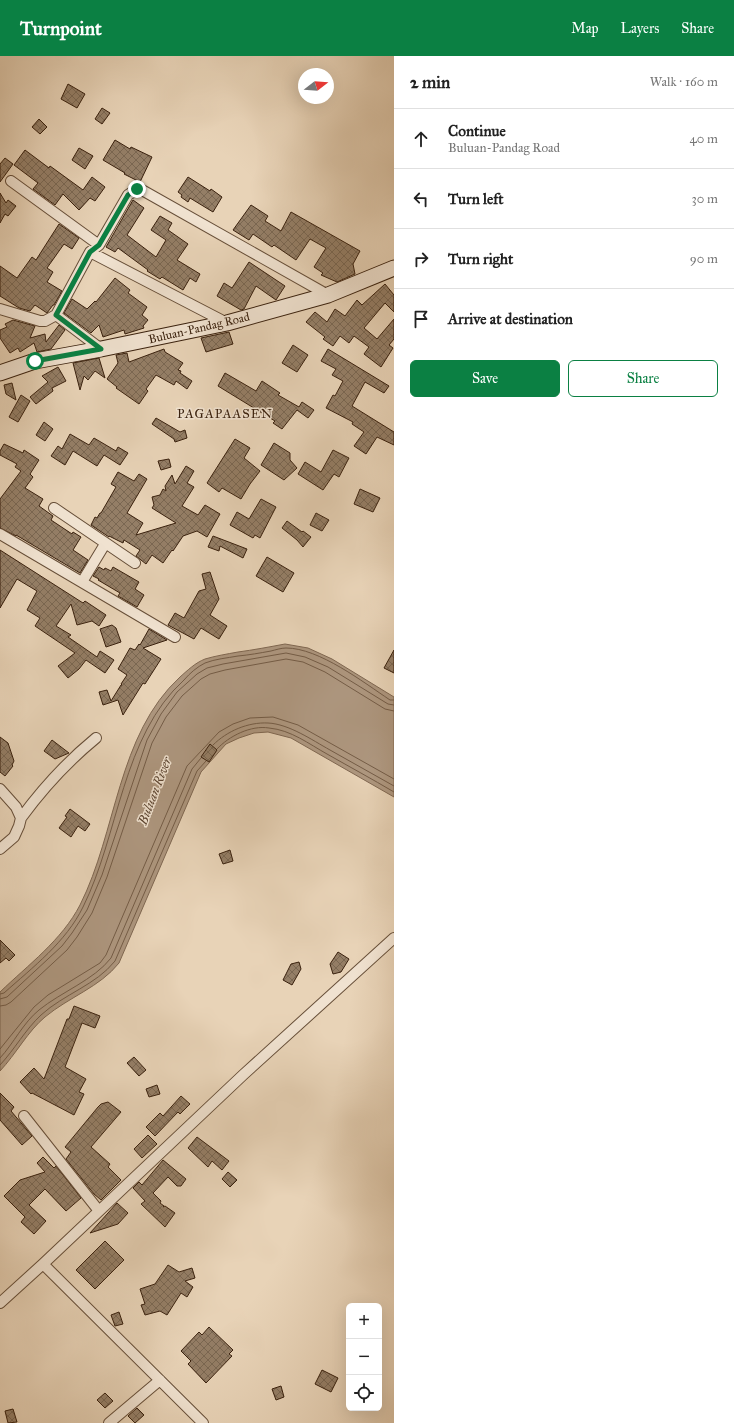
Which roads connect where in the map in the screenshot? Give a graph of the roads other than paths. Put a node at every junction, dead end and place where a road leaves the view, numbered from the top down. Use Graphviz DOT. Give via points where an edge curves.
graph roads {
  1 [pos="11,181"];
  2 [pos="99,245"];
  3 [pos="90,252"];
  4 [pos="394,268"];
  5 [pos="328,295"];
  6 [pos="0,309"];
  7 [pos="56,315"];
  8 [pos="227,322"];
  9 [pos="101,349"];
  10 [pos="0,373"];
  11 [pos="54,508"];
  12 [pos="0,534"];
  13 [pos="106,544"];
  14 [pos="135,562"];
  15 [pos="82,582"];
  16 [pos="175,637"];
  17 [pos="96,738"];
  18 [pos="0,789"];
  19 [pos="21,818"];
  20 [pos="0,849"];
  21 [pos="394,938"];
  22 [pos="24,1116"];
  23 [pos="99,1211"];
  24 [pos="44,1264"];
  25 [pos="0,1303"];
  26 [pos="160,1380"];
  27 [pos="109,1423"];
  28 [pos="203,1423"];
  1 -- 2 [label="street"];
  2 -- 3 [label="street"];
  2 -- 5 [label="street" via="128,195 137,189 142,190"];
  3 -- 7 [label="street"];
  3 -- 8 [label="street"];
  4 -- 5 [label="main road, Buluan-Pandag Road"];
  5 -- 8 [label="main road, Buluan-Pandag Road"];
  6 -- 7 [label="street" via="40,321"];
  7 -- 9 [label="street"];
  8 -- 9 [label="main road, Buluan-Pandag Road"];
  9 -- 10 [label="main road, Buluan-Pandag Road" via="35,361"];
  11 -- 13 [label="street"];
  12 -- 15 [label="street"];
  13 -- 14 [label="street"];
  13 -- 15 [label="street"];
  15 -- 16 [label="street"];
  17 -- 19 [label="street" via="75,755 37,796"];
  18 -- 19 [label="street" via="16,807"];
  19 -- 20 [label="street" via="14,837"];
  21 -- 23 [label="street" via="243,1075"];
  22 -- 23 [label="street"];
  23 -- 24 [label="street"];
  24 -- 25 [label="street"];
  24 -- 26 [label="street"];
  26 -- 27 [label="street"];
  26 -- 28 [label="street"];
}
